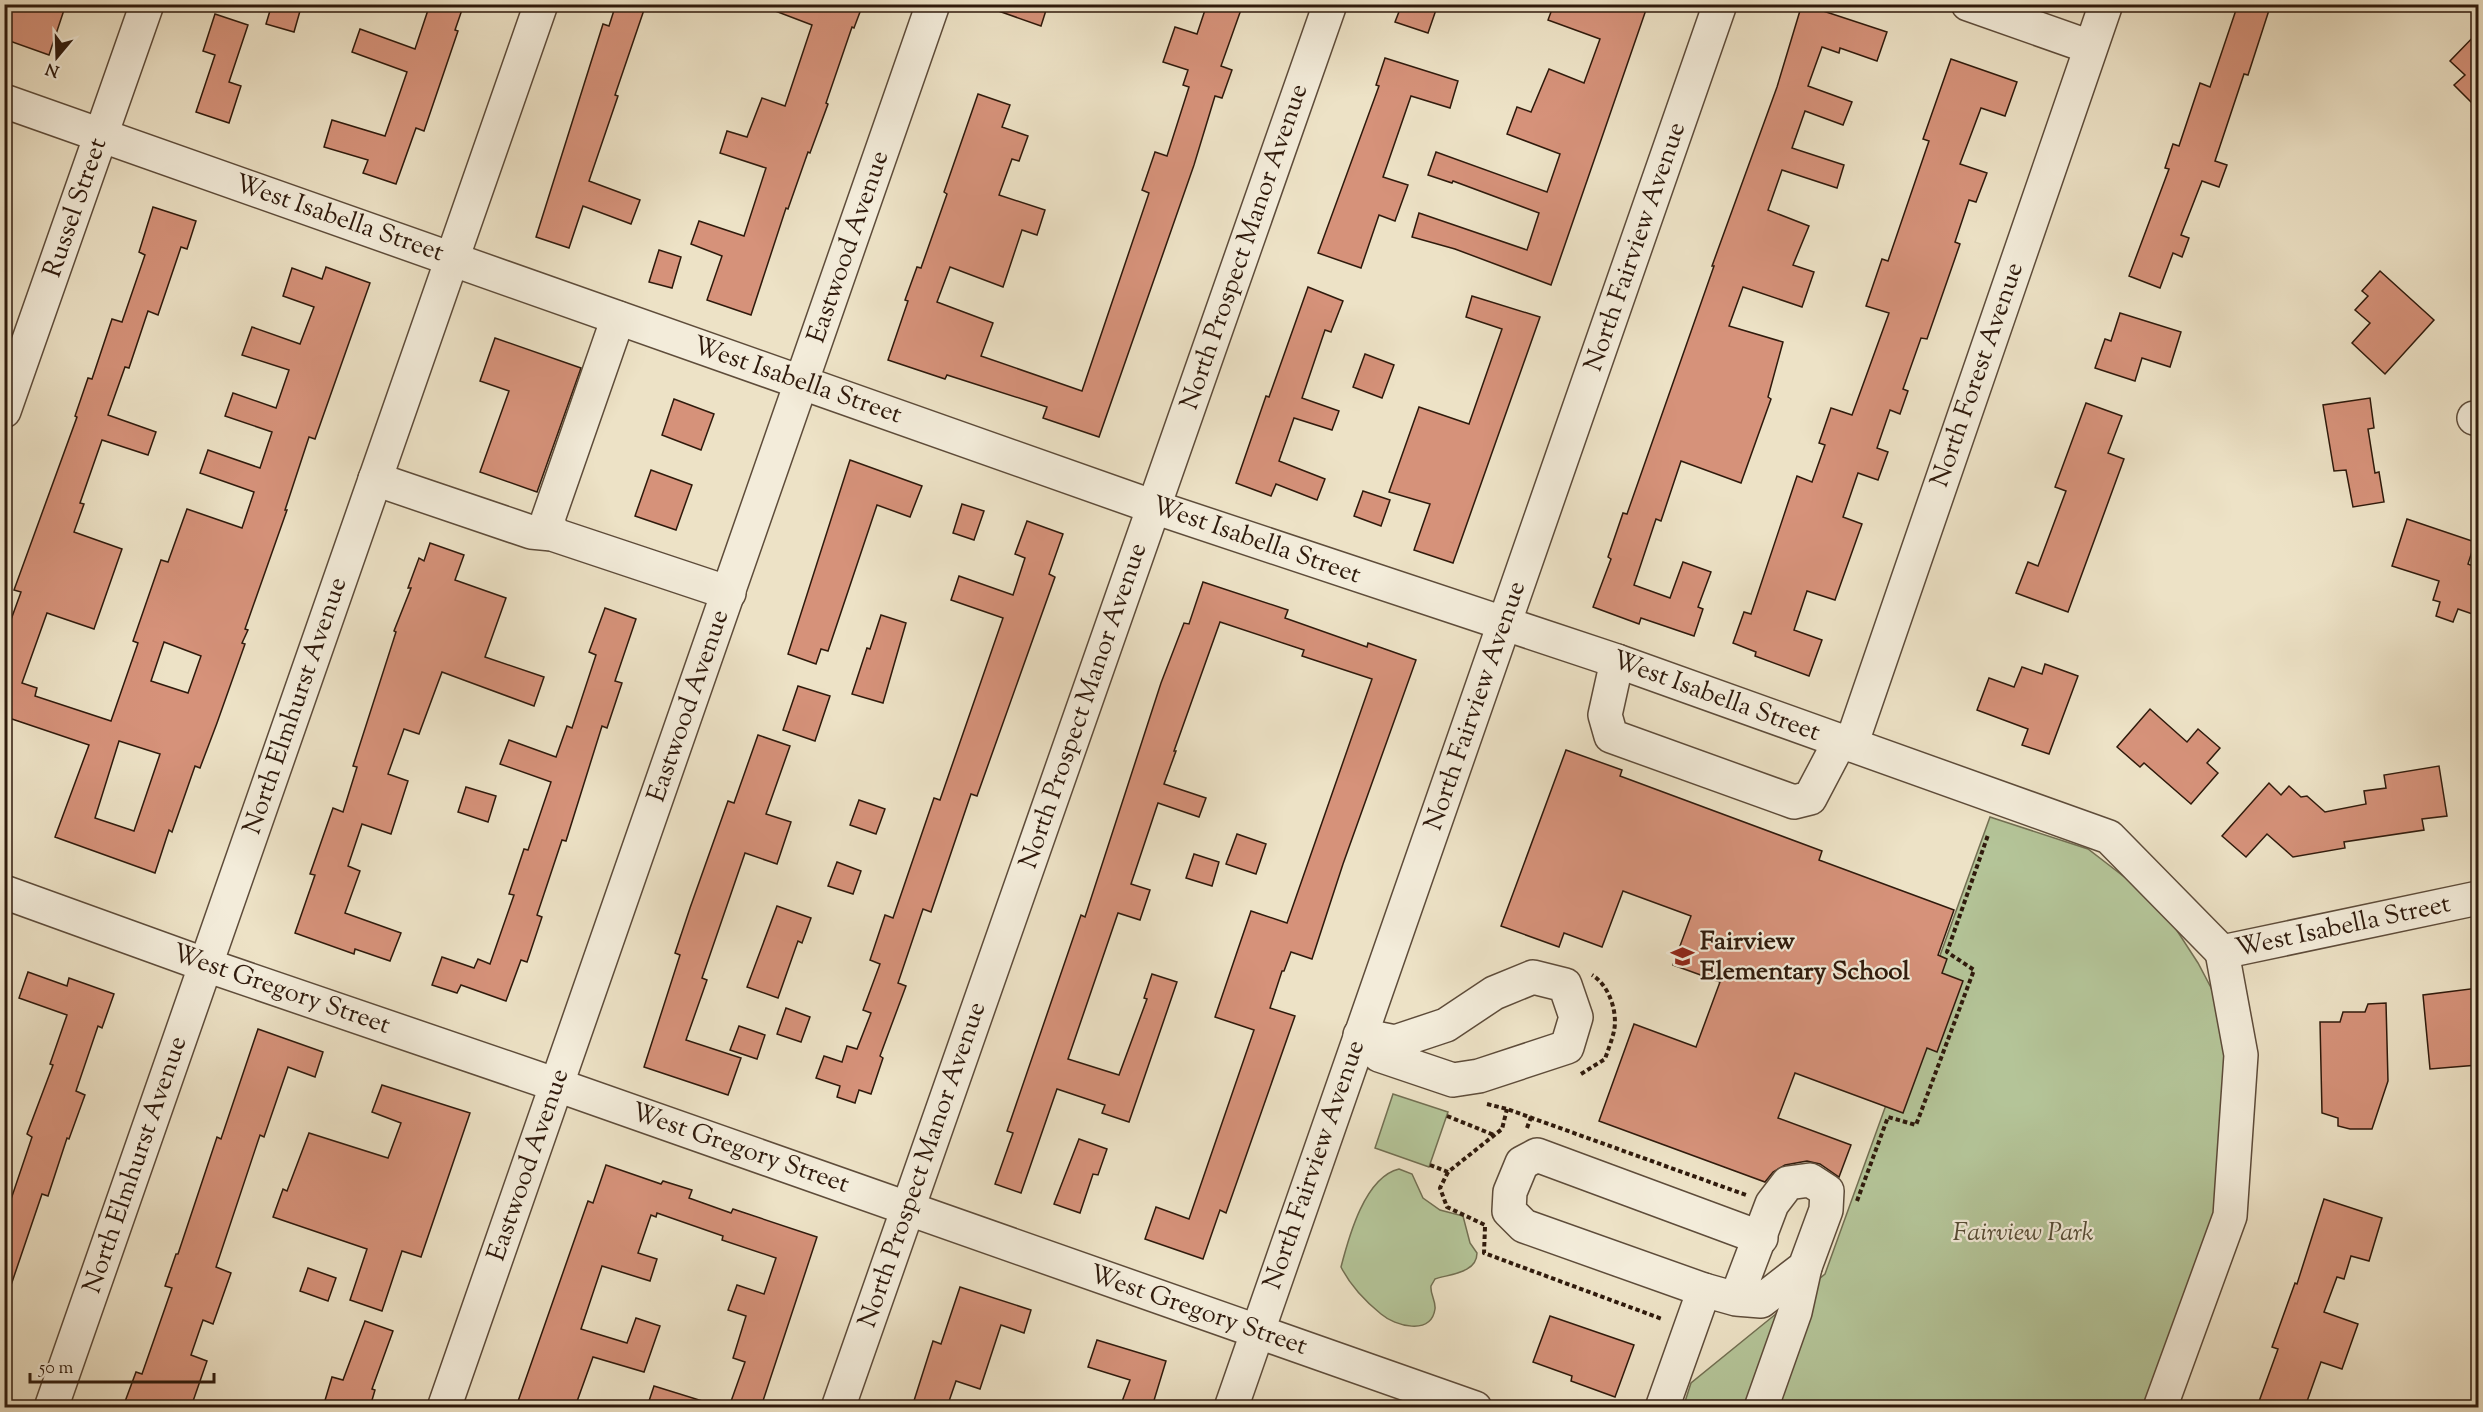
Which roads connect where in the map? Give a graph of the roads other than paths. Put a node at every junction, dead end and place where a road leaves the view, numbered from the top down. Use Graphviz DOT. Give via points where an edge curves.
graph roads {
  1 [pos="147,4"];
  2 [pos="541,4"];
  3 [pos="933,4"];
  4 [pos="1330,4"];
  5 [pos="1720,4"];
  6 [pos="1968,4"];
  7 [pos="2106,4"];
  8 [pos="2090,47"];
  9 [pos="4,101"];
  10 [pos="101,135"];
  11 [pos="452,259"];
  12 [pos="618,318"];
  13 [pos="803,382"];
  14 [pos="4,411"];
  15 [pos="375,480"];
  16 [pos="1154,507"];
  17 [pos="552,534"];
  18 [pos="729,593"];
  19 [pos="1505,625"];
  20 [pos="1617,661"];
  21 [pos="1846,743"];
  22 [pos="4,892"];
  23 [pos="2478,898"];
  24 [pos="2222,952"];
  25 [pos="206,965"];
  26 [pos="1360,1035"];
  27 [pos="557,1085"];
  28 [pos="908,1209"];
  29 [pos="1761,1238"];
  30 [pos="1805,1267"];
  31 [pos="1704,1290"];
  32 [pos="1736,1299"];
  33 [pos="1257,1332"];
  34 [pos="51,1407"];
  35 [pos="444,1407"];
  36 [pos="838,1407"];
  37 [pos="1231,1407"];
  38 [pos="1475,1407"];
  39 [pos="1662,1407"];
  40 [pos="1761,1407"];
  41 [pos="2160,1407"];
  1 -- 10 [label="street, Russel Street"];
  2 -- 11 [label="street, North Elmhurst Avenue"];
  3 -- 13 [label="street, Eastwood Avenue"];
  4 -- 16 [label="street, North Prospect Manor Avenue"];
  5 -- 19 [label="street, North Fairview Avenue"];
  6 -- 8 [label="street"];
  7 -- 8 [label="street, North Forest Avenue"];
  8 -- 21 [label="street, North Forest Avenue"];
  9 -- 10 [label="street, West Isabella Street"];
  10 -- 11 [label="street, West Isabella Street"];
  10 -- 14 [label="street, Russel Street"];
  11 -- 12 [label="street, West Isabella Street"];
  11 -- 15 [label="street, North Elmhurst Avenue"];
  12 -- 13 [label="street, West Isabella Street"];
  12 -- 17 [label="street" via="548,519"];
  13 -- 16 [label="street, West Isabella Street"];
  13 -- 18 [label="street, Eastwood Avenue"];
  15 -- 17 [label="street" via="531,532"];
  15 -- 25 [label="street, North Elmhurst Avenue"];
  16 -- 19 [label="street, West Isabella Street"];
  16 -- 28 [label="street, North Prospect Manor Avenue"];
  17 -- 18 [label="street"];
  18 -- 27 [label="street, Eastwood Avenue"];
  19 -- 20 [label="street, West Isabella Street"];
  19 -- 26 [label="street, North Fairview Avenue"];
  20 -- 21 [label="street, West Isabella Street"];
  20 -- 21 [label="street, North Forest Avenue" via="1605,715 1611,736 1794,802 1810,798"];
  21 -- 24 [label="street, West Isabella Street" via="2109,837"];
  22 -- 25 [label="street, West Gregory Street"];
  23 -- 24 [label="street, West Isabella Street"];
  24 -- 41 [label="street" via="2241,1055 2230,1216"];
  25 -- 27 [label="street, West Gregory Street"];
  25 -- 34 [label="street, North Elmhurst Avenue"];
  26 -- 26 [label="street" via="1379,1055 1453,1080 1479,1076 1567,1047 1576,1017 1565,985 1533,977 1494,993 1446,1025 1395,1042"];
  26 -- 33 [label="street, North Fairview Avenue"];
  27 -- 28 [label="street, West Gregory Street"];
  27 -- 35 [label="street, Eastwood Avenue"];
  28 -- 33 [label="street, West Gregory Street"];
  28 -- 36 [label="street, North Prospect Manor Avenue"];
  29 -- 30 [label="street" via="1772,1204 1788,1183 1810,1180 1827,1191 1826,1210"];
  29 -- 31 [label="street" via="1537,1155 1522,1163 1510,1192 1509,1211 1524,1227"];
  29 -- 32 [label="street"];
  30 -- 32 [label="street" via="1761,1300"];
  30 -- 40 [label="street" via="1795,1312"];
  31 -- 32 [label="street"];
  31 -- 39 [label="street"];
  33 -- 37 [label="street, North Fairview Avenue"];
  33 -- 38 [label="street, West Gregory Street"];
}
